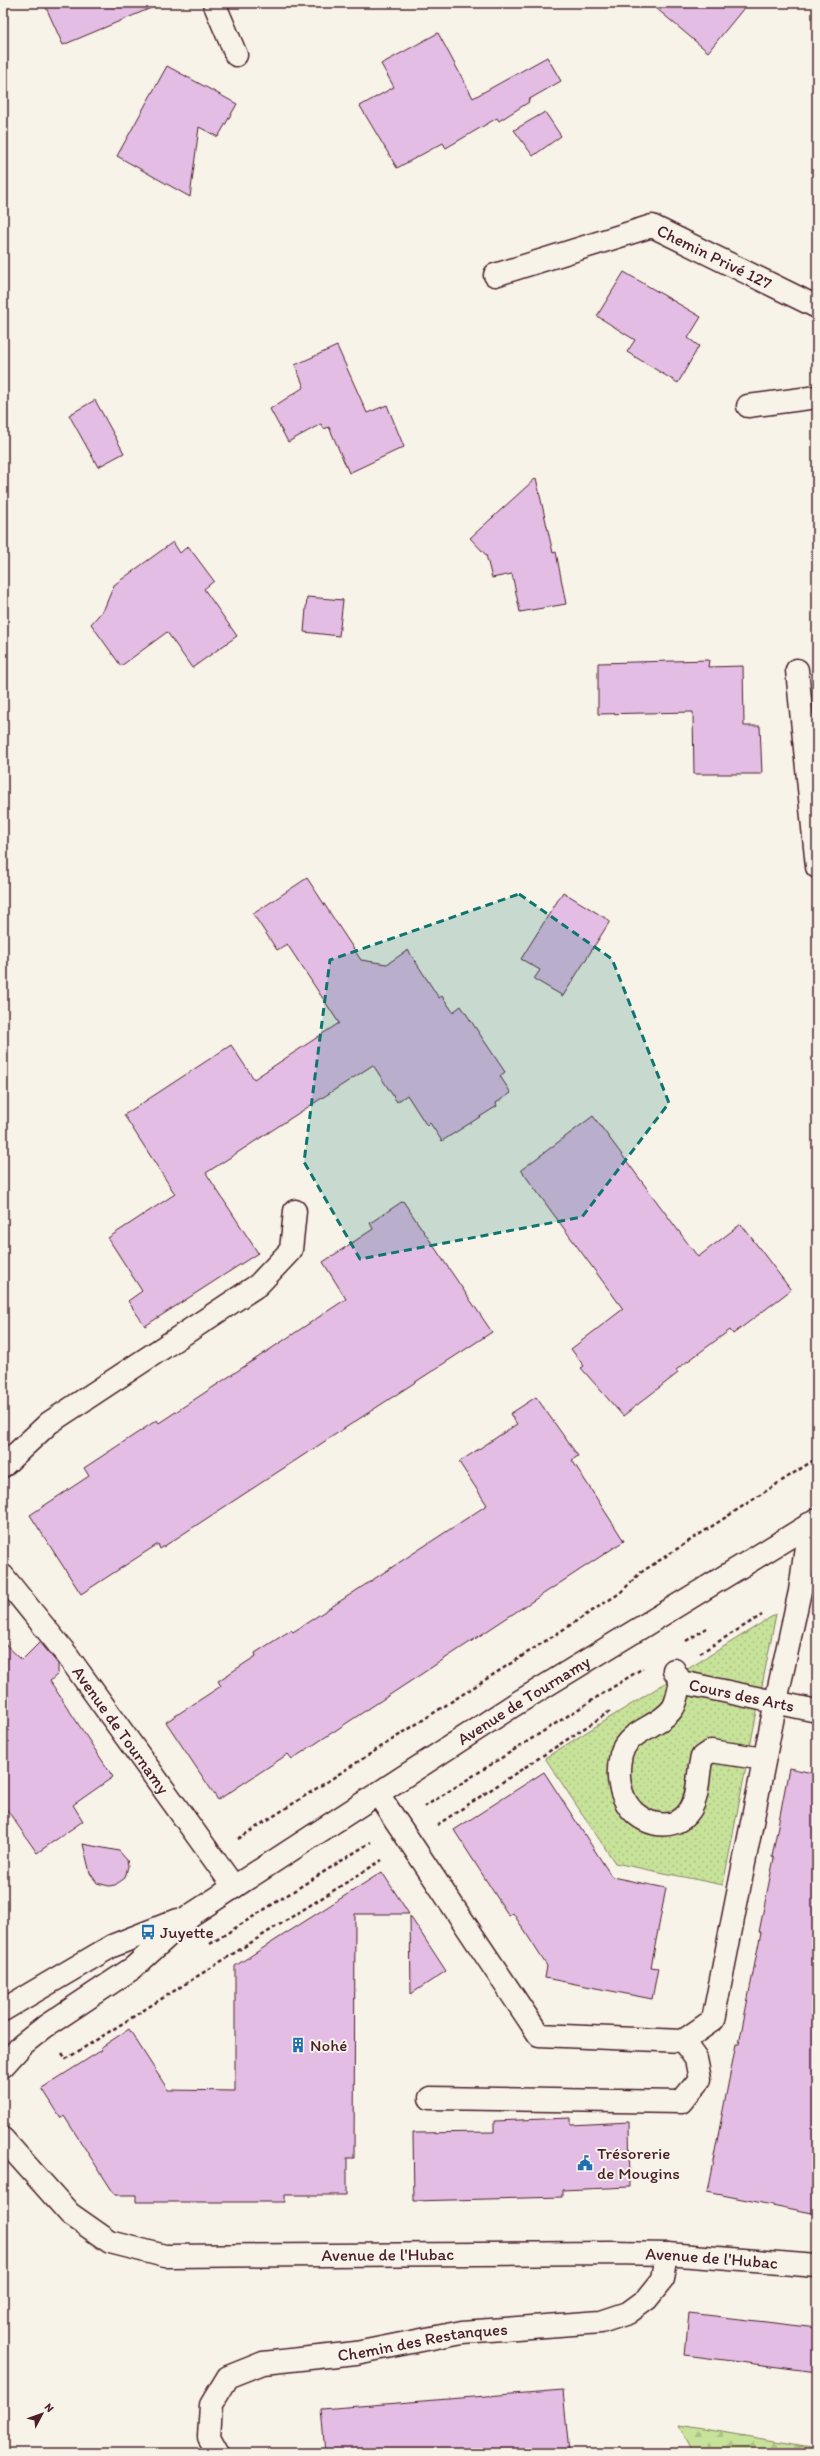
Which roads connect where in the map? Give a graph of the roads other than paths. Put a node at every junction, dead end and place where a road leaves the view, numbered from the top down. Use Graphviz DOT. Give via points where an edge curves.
graph roads {
  1 [pos="214,3"];
  2 [pos="236,55"];
  3 [pos="495,275"];
  4 [pos="817,307"];
  5 [pos="817,397"];
  6 [pos="748,406"];
  7 [pos="797,670"];
  8 [pos="817,867"];
  9 [pos="295,1211"];
  10 [pos="3,1466"];
  11 [pos="813,1522"];
  12 [pos="3,1576"];
  13 [pos="776,1701"];
  14 [pos="817,1711"];
  15 [pos="764,1759"];
  16 [pos="378,1794"];
  17 [pos="234,1887"];
  18 [pos="190,1916"];
  19 [pos="3,2010"];
  20 [pos="683,2041"];
  21 [pos="3,2066"];
  22 [pos="430,2098"];
  23 [pos="3,2139"];
  24 [pos="667,2254"];
  25 [pos="817,2266"];
  26 [pos="218,2453"];
  1 -- 2 [label="street"];
  3 -- 4 [label="street, Chemin Privé 127" via="652,226"];
  5 -- 6 [label="street"];
  7 -- 8 [label="street"];
  9 -- 10 [label="street" via="291,1250 258,1284 49,1423"];
  11 -- 13 [label="street"];
  11 -- 16 [label="street, Avenue de Tournamy" via="514,1705"];
  12 -- 17 [label="street, Avenue de Tournamy" via="66,1655"];
  13 -- 14 [label="street, Cours des Arts"];
  13 -- 15 [label="street"];
  13 -- 15 [label="street, Cours des Arts" via="677,1676 673,1708 627,1742 622,1753 620,1787 625,1800 636,1814 649,1823 667,1826 680,1821 690,1810 697,1794 702,1757 711,1751"];
  15 -- 20 [label="street" via="713,2020"];
  16 -- 17 [label="street, Avenue de Tournamy"];
  16 -- 20 [label="street" via="539,2035"];
  17 -- 18 [label="street, Avenue de Tournamy"];
  18 -- 19 [label="street, Avenue de Tournamy" via="112,1946"];
  18 -- 21 [label="street, Avenue de Tournamy" via="133,1968 46,2026 22,2045"];
  20 -- 22 [label="street" via="696,2060 700,2079 681,2102"];
  23 -- 24 [label="street, Avenue de l'Hubac" via="76,2218 110,2242 165,2256"];
  24 -- 25 [label="street, Avenue de l'Hubac"];
  24 -- 26 [label="street, Chemin des Restanques" via="663,2279 647,2299 628,2312 601,2322 462,2332 356,2353 263,2363 228,2377 211,2405 208,2437"];
}
